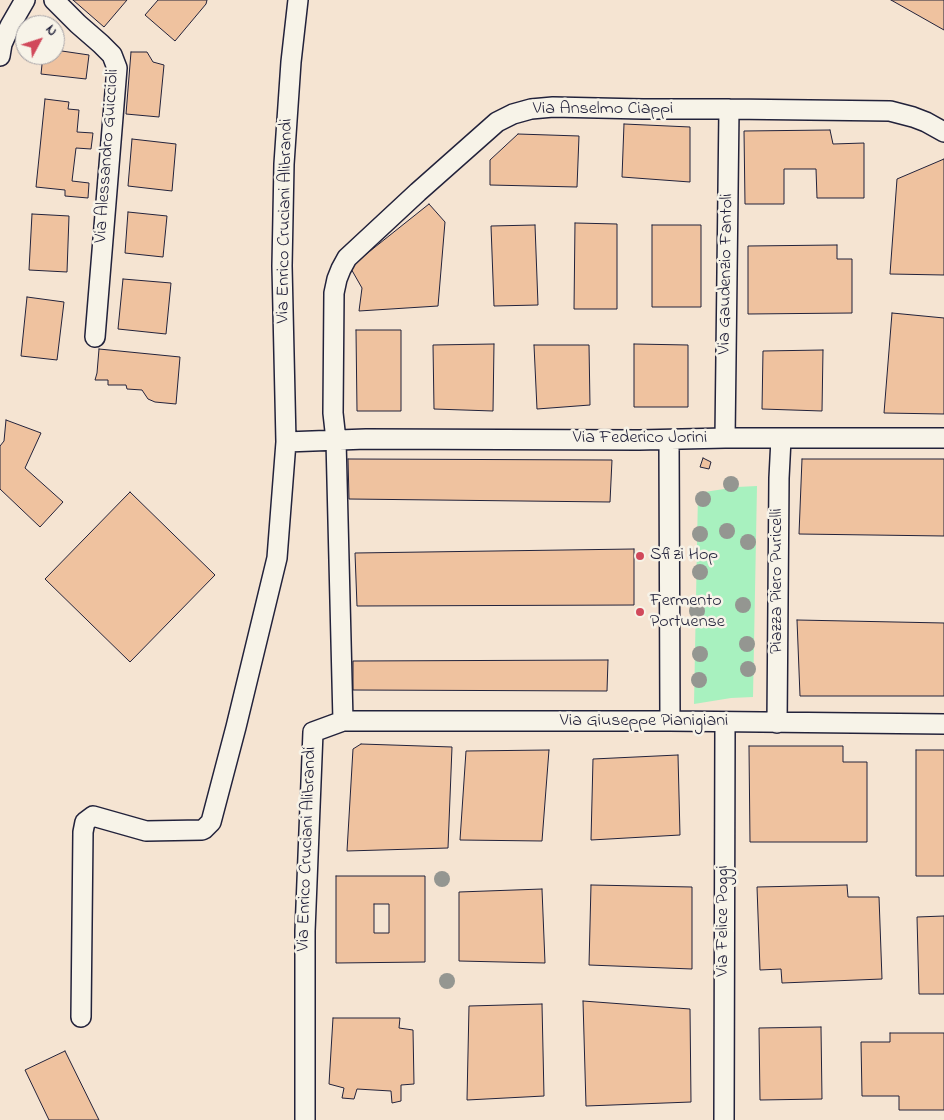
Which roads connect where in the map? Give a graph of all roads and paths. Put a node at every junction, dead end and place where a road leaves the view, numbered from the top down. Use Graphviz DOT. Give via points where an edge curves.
graph roads {
  1 [pos="25,0"];
  2 [pos="54,0"];
  3 [pos="298,0"];
  4 [pos="0,56"];
  5 [pos="729,109"];
  6 [pos="944,132"];
  7 [pos="96,337"];
  8 [pos="725,438"];
  9 [pos="944,438"];
  10 [pos="781,439"];
  11 [pos="336,440"];
  12 [pos="669,440"];
  13 [pos="286,442"];
  14 [pos="343,721"];
  15 [pos="670,721"];
  16 [pos="725,722"];
  17 [pos="777,723"];
  18 [pos="944,724"];
  19 [pos="81,1017"];
  20 [pos="305,1120"];
  21 [pos="724,1120"];
  1 -- 4 [label="street" via="10,26"];
  2 -- 7 [label="street, Via Alessandro Guiccioli" via="112,55 117,68"];
  3 -- 13 [label="street, Via Enrico Cruciani Alibrandi" via="284,164 282,266"];
  5 -- 6 [label="street, Via Anselmo Ciappi" via="890,111 926,122"];
  5 -- 8 [label="street, Via Gaudenzio Fantoli"];
  5 -- 11 [label="street, Via Anselmo Ciappi" via="542,107 520,111 497,122 347,258 341,269 334,293 333,413"];
  8 -- 10 [label="street, Via Federico Jorini"];
  8 -- 12 [label="street, Via Federico Jorini"];
  9 -- 10 [label="street, Via Federico Jorini"];
  10 -- 17 [label="street, Piazza Piero Puricelli"];
  11 -- 12 [label="street, Via Federico Jorini"];
  11 -- 13 [label="street"];
  11 -- 14 [label="street"];
  12 -- 15 [label="street"];
  13 -- 19 [label="street, Via Enrico Cruciani Alibrandi" via="277,558 211,822 202,830 146,831 93,816 85,822"];
  14 -- 15 [label="street, Via Giuseppe Pianigiani"];
  14 -- 20 [label="street, Via Enrico Cruciani Alibrandi" via="313,732 305,931"];
  15 -- 16 [label="street, Via Giuseppe Pianigiani"];
  16 -- 17 [label="street, Via Giuseppe Pianigiani"];
  16 -- 21 [label="street, Via Felice Poggi"];
  17 -- 18 [label="street, Via Giuseppe Pianigiani"];
}
